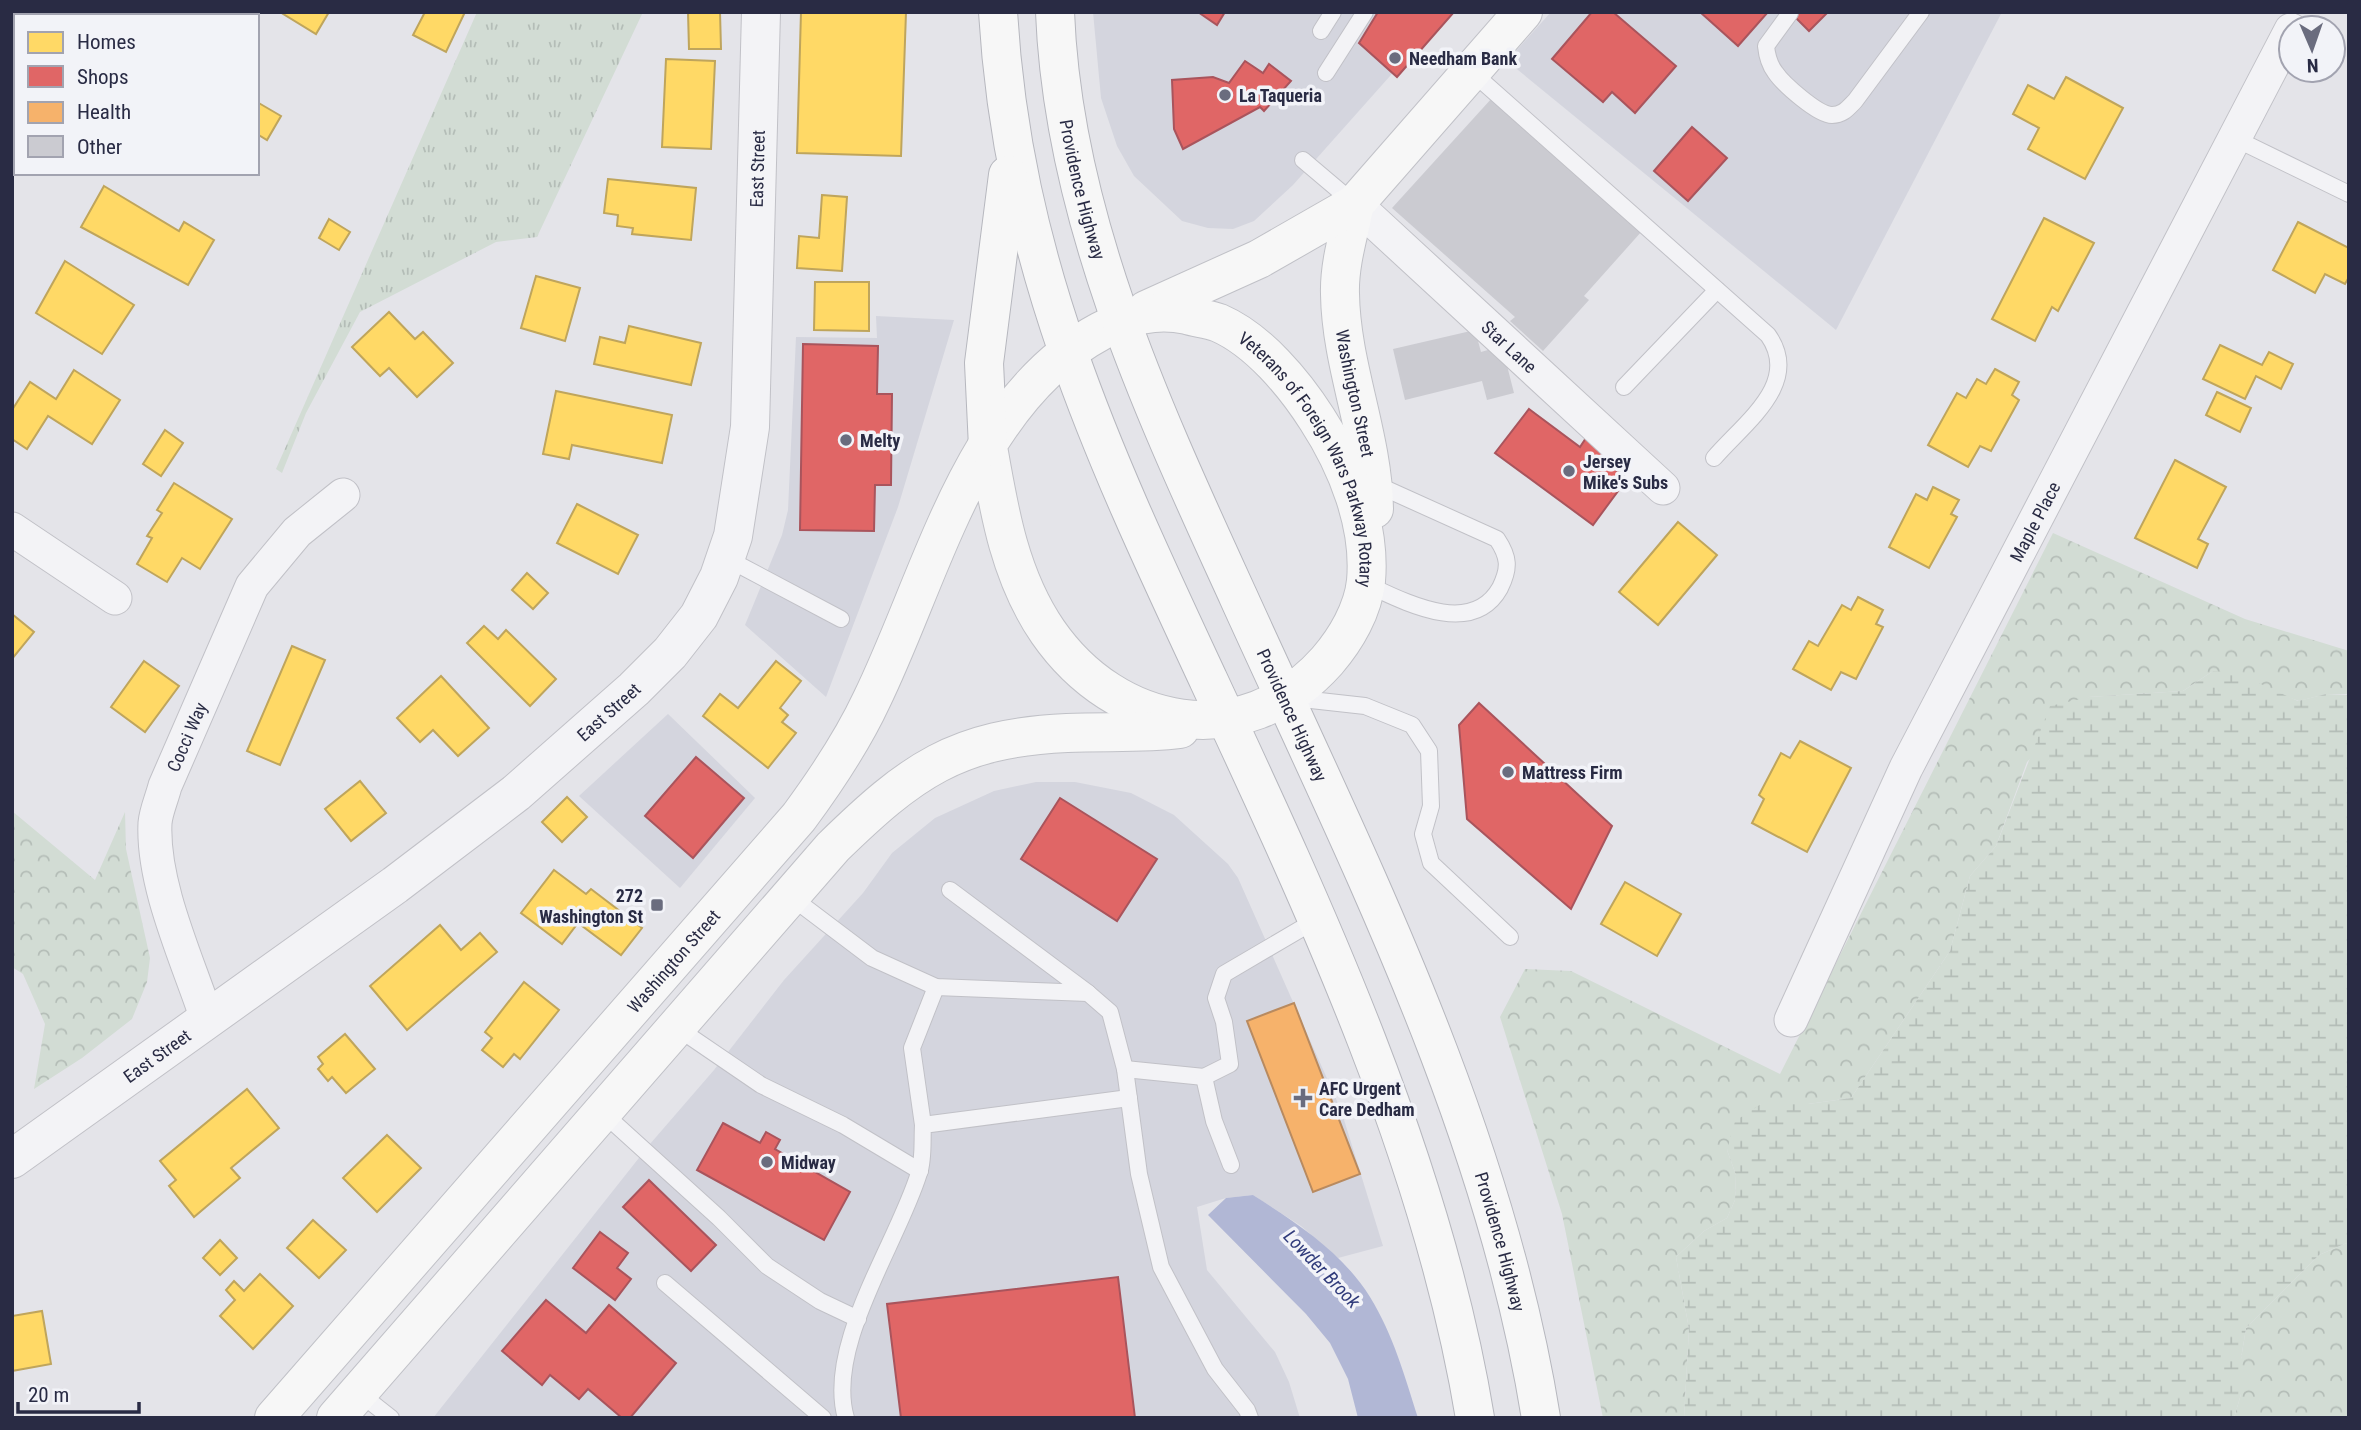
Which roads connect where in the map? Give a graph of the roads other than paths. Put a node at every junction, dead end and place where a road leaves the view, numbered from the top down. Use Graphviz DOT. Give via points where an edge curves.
graph roads {
  1 [pos="761,12"];
  2 [pos="998,12"];
  3 [pos="1055,12"];
  4 [pos="1334,12"];
  5 [pos="1365,12"];
  6 [pos="1523,12"];
  7 [pos="1921,12"];
  8 [pos="1790,13"];
  9 [pos="1321,31"];
  10 [pos="2277,56"];
  11 [pos="1326,73"];
  12 [pos="1473,73"];
  13 [pos="2235,138"];
  14 [pos="1012,145"];
  15 [pos="1303,160"];
  16 [pos="2349,194"];
  17 [pos="1355,204"];
  18 [pos="1717,290"];
  19 [pos="1122,320"];
  20 [pos="1066,353"];
  21 [pos="1625,387"];
  22 [pos="988,447"];
  23 [pos="1714,457"];
  24 [pos="1359,477"];
  25 [pos="1663,488"];
  26 [pos="343,495"];
  27 [pos="12,529"];
  28 [pos="726,558"];
  29 [pos="1366,584"];
  30 [pos="115,598"];
  31 [pos="841,619"];
  32 [pos="1283,697"];
  33 [pos="1226,720"];
  34 [pos="950,890"];
  35 [pos="790,896"];
  36 [pos="1316,920"];
  37 [pos="1510,937"];
  38 [pos="936,987"];
  39 [pos="1088,993"];
  40 [pos="207,1019"];
  41 [pos="1791,1020"];
  42 [pos="676,1027"];
  43 [pos="1125,1069"];
  44 [pos="1204,1077"];
  45 [pos="1129,1098"];
  46 [pos="602,1112"];
  47 [pos="923,1125"];
  48 [pos="12,1159"];
  49 [pos="1231,1165"];
  50 [pos="920,1171"];
  51 [pos="665,1283"];
  52 [pos="858,1319"];
  53 [pos="347,1405"];
  54 [pos="1246,1415"];
  55 [pos="274,1418"];
  56 [pos="391,1418"];
  57 [pos="823,1418"];
  58 [pos="846,1418"];
  59 [pos="1475,1418"];
  60 [pos="1541,1418"];
  1 -- 28 [label="street, East Street" via="752,400 743,486"];
  2 -- 14 [label="main road"];
  3 -- 19 [label="main road, Providence Highway" via="1068,130 1083,198"];
  4 -- 9 [label="lane"];
  5 -- 11 [label="lane"];
  6 -- 12 [label="main road"];
  7 -- 8 [label="lane" via="1855,101 1842,113 1830,115 1817,110 1776,74 1768,60 1766,46"];
  10 -- 13 [label="street, Maple Place"];
  12 -- 17 [label="main road"];
  12 -- 18 [label="lane"];
  13 -- 16 [label="lane"];
  13 -- 41 [label="street, Maple Place" via="1906,768"];
  14 -- 20 [label="main road" via="1030,233"];
  14 -- 22 [label="main road" via="984,363"];
  15 -- 17 [label="lane"];
  17 -- 19 [label="main road" via="1259,259"];
  17 -- 24 [label="main road, Washington Street" via="1339,291"];
  17 -- 25 [label="street, Star Lane"];
  18 -- 21 [label="lane"];
  18 -- 23 [label="lane" via="1768,335 1778,349 1781,367 1777,385"];
  19 -- 20 [label="main road, Veterans of Foreign Wars Parkway Rotary"];
  19 -- 24 [label="main road, Veterans of Foreign Wars Parkway Rotary" via="1150,312 1175,313 1217,322 1238,335 1271,363 1308,405"];
  19 -- 32 [label="main road, Providence Highway" via="1186,481"];
  20 -- 22 [label="main road, Veterans of Foreign Wars Parkway Rotary" via="1020,398"];
  20 -- 33 [label="main road" via="1121,491"];
  22 -- 33 [label="main road, Veterans of Foreign Wars Parkway Rotary" via="1004,531 1021,580 1048,631 1075,665 1126,703 1155,714"];
  22 -- 55 [label="main road, Washington Street" via="953,512 874,696 841,759 813,798"];
  24 -- 29 [label="main road, Veterans of Foreign Wars Parkway Rotary"];
  24 -- 29 [label="lane" via="1497,539 1508,555 1507,575 1493,599 1472,614 1447,614"];
  26 -- 40 [label="street, Cocci Way" via="297,532 252,586 165,786 155,821 167,899"];
  27 -- 30 [label="street"];
  28 -- 31 [label="lane"];
  28 -- 40 [label="street, East Street" via="699,616 670,653 587,734 396,885"];
  29 -- 32 [label="main road, Veterans of Foreign Wars Parkway Rotary" via="1352,624 1333,653"];
  32 -- 33 [label="main road, Veterans of Foreign Wars Parkway Rotary"];
  32 -- 37 [label="lane" via="1365,706 1412,725 1429,751 1431,806 1423,834 1431,863"];
  32 -- 60 [label="main road, Providence Highway" via="1406,970 1461,1107 1504,1246"];
  33 -- 35 [label="main road" via="1157,732 1020,737 970,747 937,761 870,811"];
  33 -- 36 [label="main road"];
  34 -- 39 [label="lane"];
  35 -- 38 [label="lane" via="872,958"];
  35 -- 42 [label="main road"];
  36 -- 44 [label="lane" via="1224,974 1216,998 1230,1064"];
  36 -- 59 [label="main road" via="1422,1200 1460,1339"];
  38 -- 39 [label="lane"];
  38 -- 47 [label="lane" via="912,1048"];
  39 -- 43 [label="lane" via="1110,1012"];
  40 -- 48 [label="street, East Street"];
  42 -- 46 [label="main road"];
  42 -- 50 [label="lane" via="761,1085 843,1125"];
  43 -- 44 [label="lane"];
  43 -- 45 [label="lane"];
  44 -- 49 [label="lane"];
  45 -- 47 [label="lane"];
  45 -- 54 [label="lane" via="1139,1174 1161,1267 1215,1369"];
  46 -- 52 [label="lane" via="767,1266 820,1301"];
  46 -- 53 [label="main road"];
  47 -- 50 [label="lane"];
  50 -- 52 [label="lane"];
  51 -- 57 [label="lane"];
  52 -- 58 [label="lane" via="842,1372"];
  53 -- 56 [label="lane"];
}
